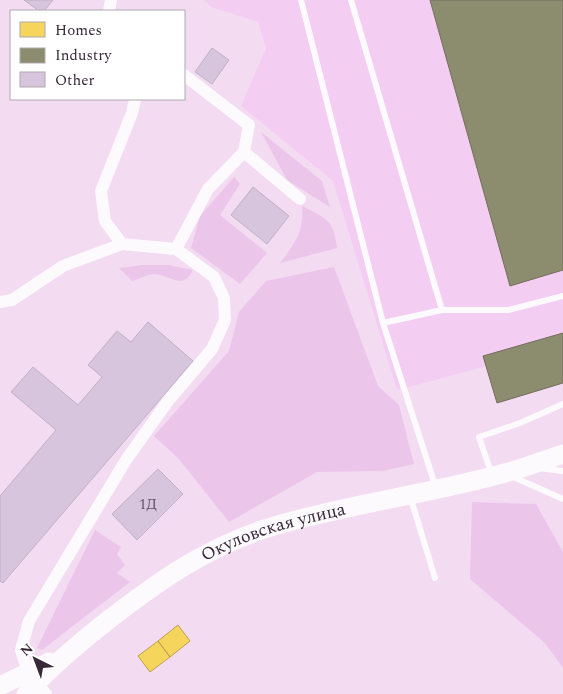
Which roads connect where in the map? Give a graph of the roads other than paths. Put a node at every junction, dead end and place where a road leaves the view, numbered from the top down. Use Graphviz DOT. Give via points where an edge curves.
graph roads {
  1 [pos="301,0"];
  2 [pos="351,0"];
  3 [pos="185,76"];
  4 [pos="135,100"];
  5 [pos="244,152"];
  6 [pos="300,199"];
  7 [pos="122,244"];
  8 [pos="176,249"];
  9 [pos="563,296"];
  10 [pos="0,302"];
  11 [pos="442,310"];
  12 [pos="384,323"];
  13 [pos="563,404"];
  14 [pos="563,454"];
  15 [pos="525,466"];
  16 [pos="563,472"];
  17 [pos="499,474"];
  18 [pos="437,489"];
  19 [pos="410,494"];
  20 [pos="563,499"];
  21 [pos="435,578"];
  22 [pos="0,686"];
  23 [pos="34,686"];
  1 -- 12 [label="lane"];
  2 -- 11 [label="lane"];
  3 -- 5 [label="street" via="249,125"];
  4 -- 7 [label="street" via="100,191 105,221"];
  5 -- 6 [label="street"];
  5 -- 8 [label="street" via="208,189"];
  7 -- 8 [label="street"];
  7 -- 10 [label="street" via="63,266 12,300"];
  8 -- 23 [label="street" via="214,277 224,298 225,320 212,349 168,401 126,460 28,622 21,650"];
  9 -- 11 [label="lane" via="508,310"];
  11 -- 12 [label="lane"];
  12 -- 18 [label="lane"];
  13 -- 17 [label="lane" via="478,437"];
  14 -- 15 [label="main road, Окуловская улица"];
  15 -- 16 [label="lane"];
  15 -- 17 [label="main road, Окуловская улица"];
  17 -- 18 [label="main road, Окуловская улица"];
  17 -- 20 [label="lane"];
  18 -- 19 [label="main road, Окуловская улица"];
  19 -- 21 [label="lane"];
  19 -- 23 [label="main road, Окуловская улица" via="272,527 180,567 66,654"];
  22 -- 23 [label="main road, Окуловская улица"];
}
